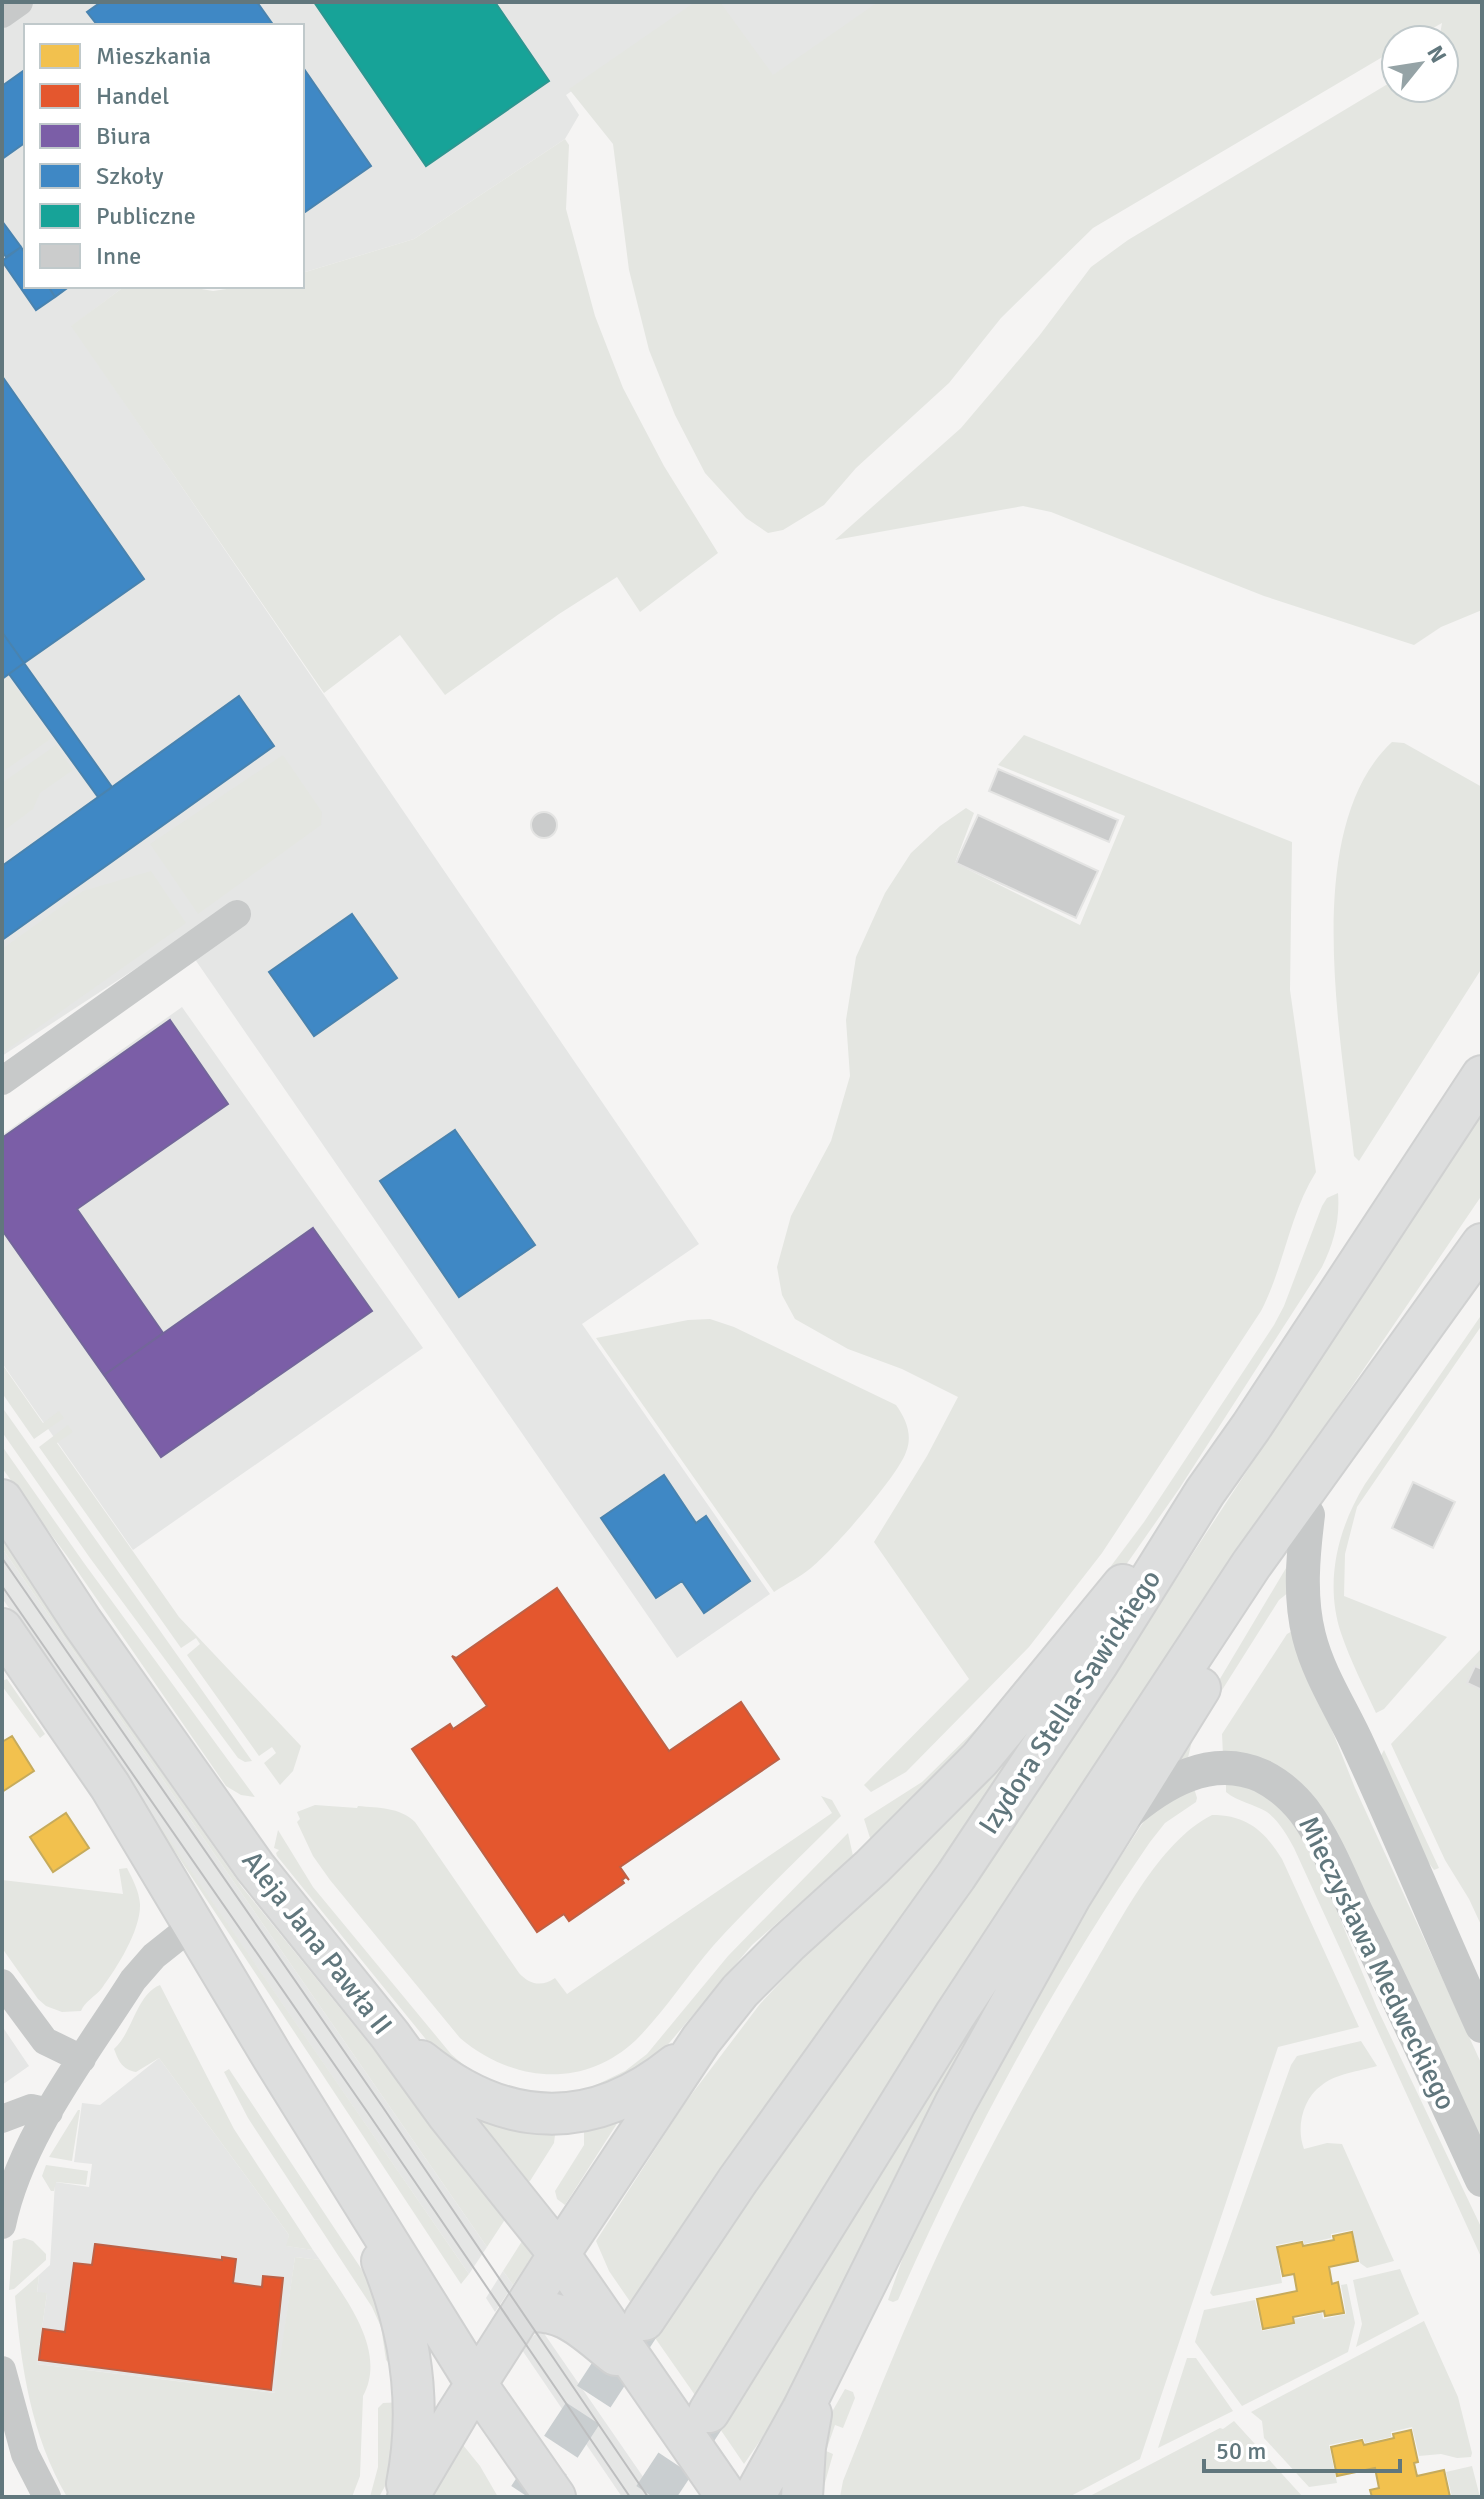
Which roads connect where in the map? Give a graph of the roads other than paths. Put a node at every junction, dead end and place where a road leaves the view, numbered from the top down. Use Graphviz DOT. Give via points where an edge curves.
graph roads {
  1 [pos="19,2"];
  2 [pos="2,14"];
  3 [pos="237,914"];
  4 [pos="1482,1076"];
  5 [pos="2,1081"];
  6 [pos="1482,1244"];
  7 [pos="1321,1469"];
  8 [pos="1205,1492"];
  9 [pos="2,1500"];
  10 [pos="1308,1515"];
  11 [pos="2,1629"];
  12 [pos="1118,1822"];
  13 [pos="193,1925"];
  14 [pos="2,1983"];
  15 [pos="1482,2026"];
  16 [pos="390,2035"];
  17 [pos="701,2040"];
  18 [pos="82,2059"];
  19 [pos="49,2112"];
  20 [pos="2,2119"];
  21 [pos="338,2158"];
  22 [pos="1482,2180"];
  23 [pos="4,2216"];
  24 [pos="559,2254"];
  25 [pos="522,2312"];
  26 [pos="644,2320"];
  27 [pos="828,2358"];
  28 [pos="2,2370"];
  29 [pos="644,2377"];
  30 [pos="477,2385"];
  31 [pos="709,2412"];
  32 [pos="10,2437"];
  33 [pos="47,2497"];
  34 [pos="406,2497"];
  35 [pos="555,2497"];
  36 [pos="727,2497"];
  37 [pos="754,2497"];
  38 [pos="802,2497"];
  1 -- 2 [label="street"];
  3 -- 5 [label="street"];
  4 -- 8 [label="main road, Izydora Stella-Sawickiego"];
  6 -- 7 [label="main road"];
  7 -- 10 [label="main road"];
  7 -- 31 [label="main road" via="1251,1565 1026,1905"];
  8 -- 17 [label="main road" via="980,1759 750,1982"];
  8 -- 26 [label="main road, Izydora Stella-Sawickiego" via="956,1876"];
  9 -- 16 [label="main road, Aleja Jana Pawła II" via="247,1857"];
  10 -- 12 [label="main road"];
  10 -- 15 [label="street" via="1304,1609 1314,1652"];
  11 -- 13 [label="main road" via="110,1786"];
  12 -- 22 [label="street, Mieczysława Medweckiego" via="1173,1781 1207,1769 1250,1772 1295,1800 1380,1959"];
  12 -- 27 [label="main road" via="1070,1897 955,2104"];
  13 -- 18 [label="street" via="142,1968"];
  13 -- 21 [label="main road"];
  14 -- 18 [label="street" via="45,2041"];
  16 -- 17 [label="main road" via="484,2102 549,2115 597,2108 632,2094"];
  16 -- 24 [label="main road, Aleja Jana Pawła II"];
  17 -- 24 [label="main road"];
  18 -- 19 [label="street"];
  19 -- 20 [label="street" via="31,2108"];
  19 -- 23 [label="street" via="30,2142"];
  21 -- 30 [label="main road"];
  21 -- 34 [label="main road" via="398,2304 410,2356 414,2447"];
  24 -- 25 [label="main road"];
  24 -- 29 [label="main road, Aleja Jana Pawła II"];
  25 -- 29 [label="main road, Aleja Jana Pawła II" via="552,2311 567,2317"];
  25 -- 30 [label="main road"];
  27 -- 37 [label="main road"];
  27 -- 38 [label="main road" via="809,2422"];
  28 -- 32 [label="street"];
  29 -- 36 [label="main road, Aleja Jana Pawła II"];
  30 -- 34 [label="main road"];
  30 -- 35 [label="main road"];
  32 -- 33 [label="street"];
}
